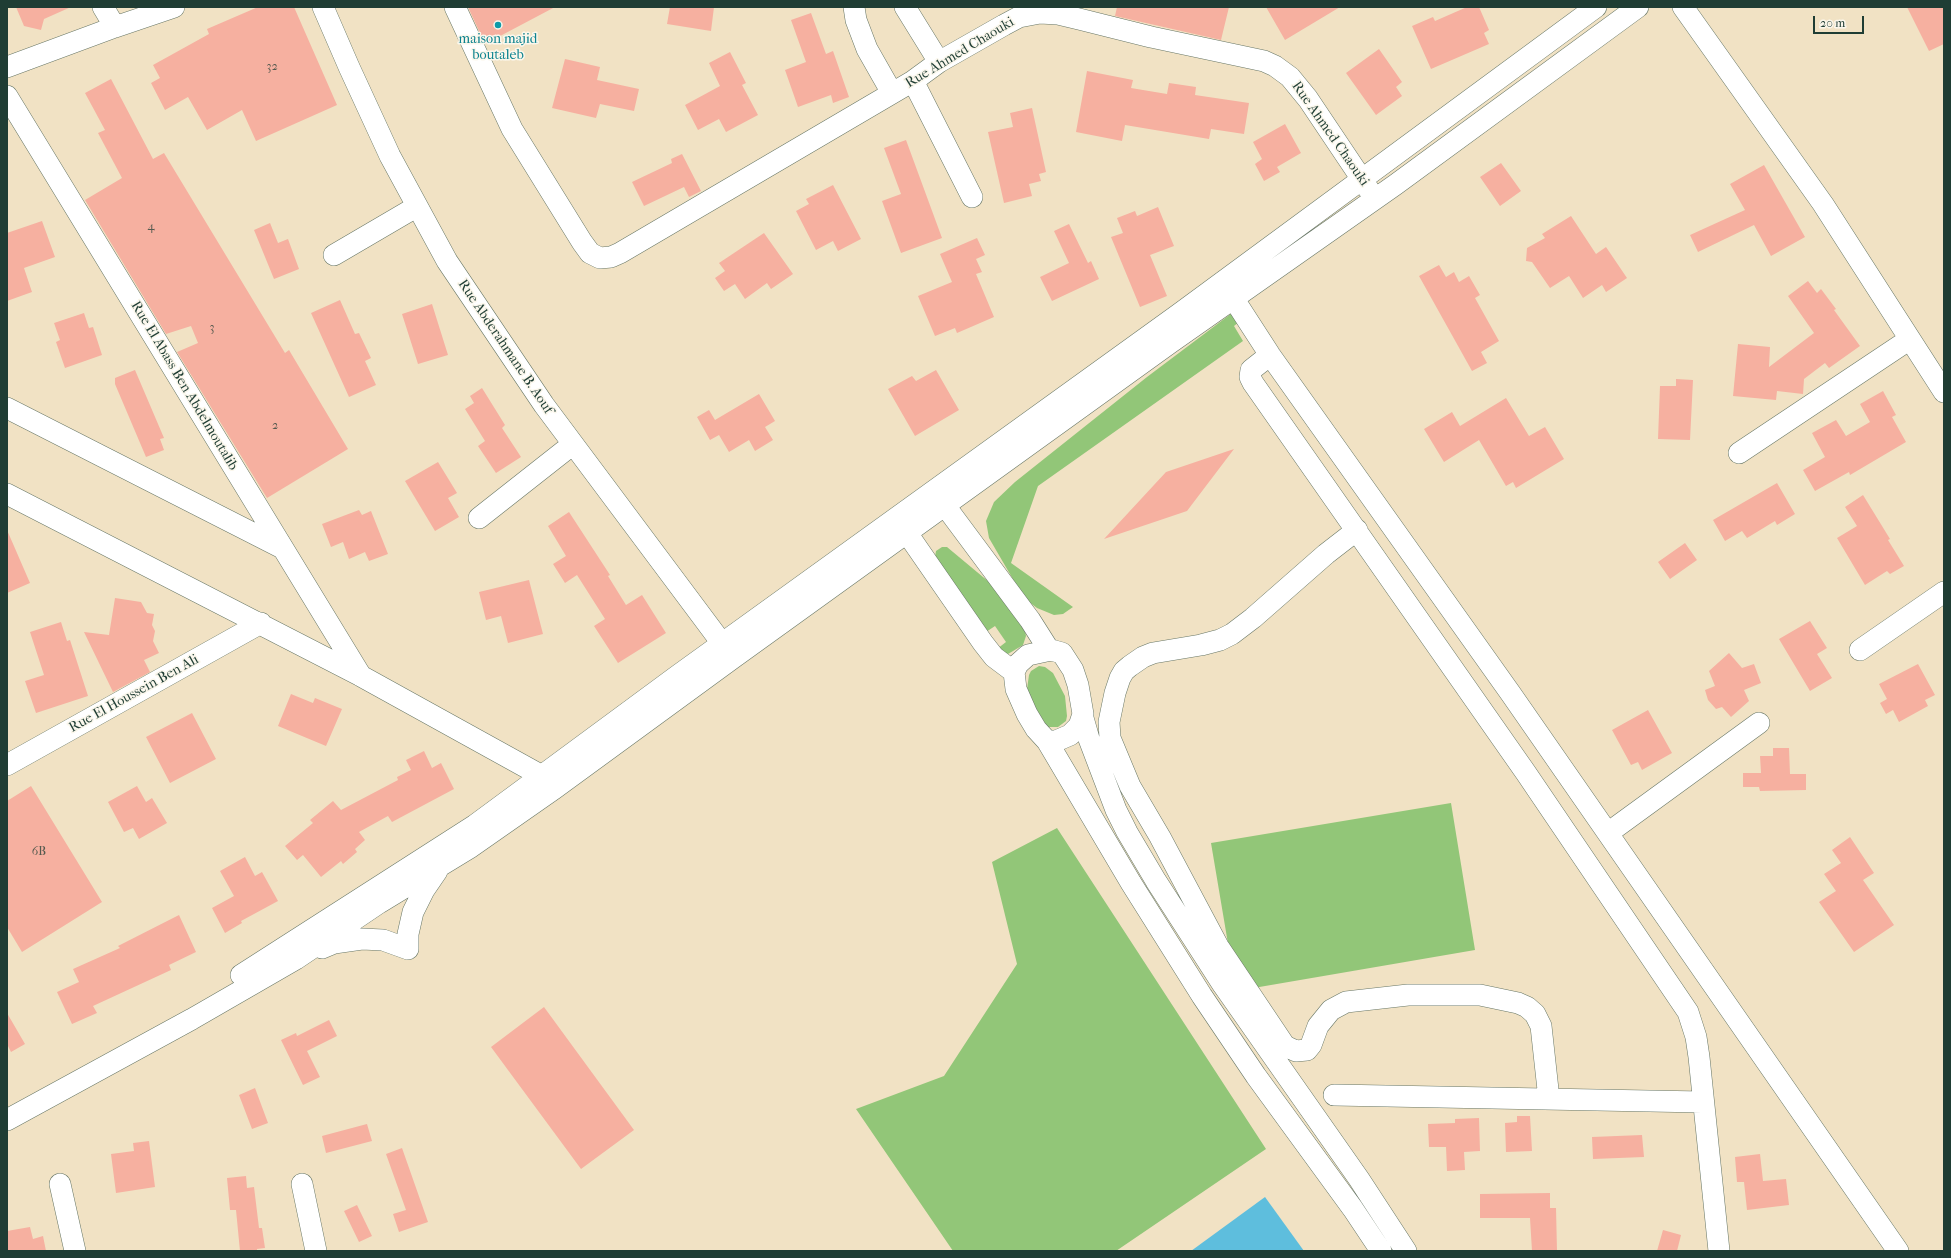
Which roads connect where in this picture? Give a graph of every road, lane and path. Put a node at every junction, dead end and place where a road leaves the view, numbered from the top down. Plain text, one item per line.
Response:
1 (103, 7) edge
2 (174, 7) edge
3 (323, 7) edge
4 (455, 7) edge
5 (854, 7) edge
6 (905, 7) edge
7 (1596, 7) edge
8 (1638, 7) edge
9 (1683, 7) edge
10 (116, 27) junction
11 (939, 62) junction
12 (7, 67) edge
13 (913, 81) junction
14 (892, 92) junction
15 (7, 96) edge
16 (1362, 179) junction
17 (972, 197) dead end
18 (1375, 199) junction
19 (416, 207) junction
20 (334, 255) dead end
21 (1222, 282) junction
22 (1234, 299) junction
23 (1910, 339) junction
24 (1270, 355) junction
25 (1944, 392) edge
26 (7, 408) edge
27 (573, 444) junction
28 (1738, 453) dead end
29 (7, 494) edge
30 (939, 498) junction
31 (479, 518) dead end
32 (902, 525) junction
33 (1357, 530) junction
34 (283, 548) junction
35 (1944, 592) edge
36 (261, 623) junction
37 (1049, 650) junction
38 (1860, 650) dead end
39 (727, 651) junction
40 (1014, 672) junction
41 (361, 676) junction
42 (1083, 718) junction
43 (1759, 723) dead end
44 (1047, 741) junction
45 (7, 765) edge
46 (548, 782) junction
47 (1608, 833) junction
48 (441, 866) junction
49 (375, 897) junction
50 (296, 959) junction
51 (1334, 1095) dead end
52 (1549, 1099) junction
53 (1702, 1102) junction
54 (14, 1108) edge
55 (60, 1184) dead end
56 (302, 1184) dead end
57 (76, 1251) edge
58 (316, 1251) edge
59 (1381, 1251) edge
60 (1406, 1251) edge
61 (1719, 1251) edge
62 (1898, 1251) edge

1 - 10 street
2 - 10 street
3 - 19 street, Rue Abderahmane B. Aouf
4 - 14 street, Rue Ahmed Chaouki
5 - 14 street
6 - 11 street
7 - 16 street
8 - 18 street
9 - 23 street
10 - 12 street
11 - 13 street, Rue Ahmed Chaouki
11 - 16 street, Rue Ahmed Chaouki
13 - 14 street, Rue Ahmed Chaouki
13 - 17 street
15 - 34 street, Rue El Abass Ben Abdelmoutalib
16 - 18 street, Rue Ahmed Chaouki
16 - 21 street
18 - 22 street
19 - 20 street
19 - 27 street, Rue Abderahmane B. Aouf
21 - 22 street
21 - 30 street
22 - 24 street
22 - 30 street
23 - 25 street
23 - 28 street
24 - 33 street
24 - 47 street
26 - 34 street
27 - 31 street
27 - 39 street, Rue Abderahmane B. Aouf
29 - 36 street
30 - 32 street
30 - 37 street
32 - 39 street
32 - 40 street
33 - 52 street
33 - 53 street
34 - 41 street, Rue El Abass Ben Abdelmoutalib
35 - 38 street
36 - 41 street
36 - 45 street, Rue El Houssein Ben Ali
37 - 40 street
37 - 42 street
39 - 46 street
40 - 44 street
41 - 46 street
42 - 44 street
42 - 60 street
43 - 47 street
44 - 59 street
46 - 48 street
46 - 49 street
47 - 62 street
48 - 49 street
48 - 50 street
49 - 50 street
49 - 54 street
50 - 54 street
51 - 52 street
52 - 53 street
53 - 61 street
55 - 57 street
56 - 58 street

